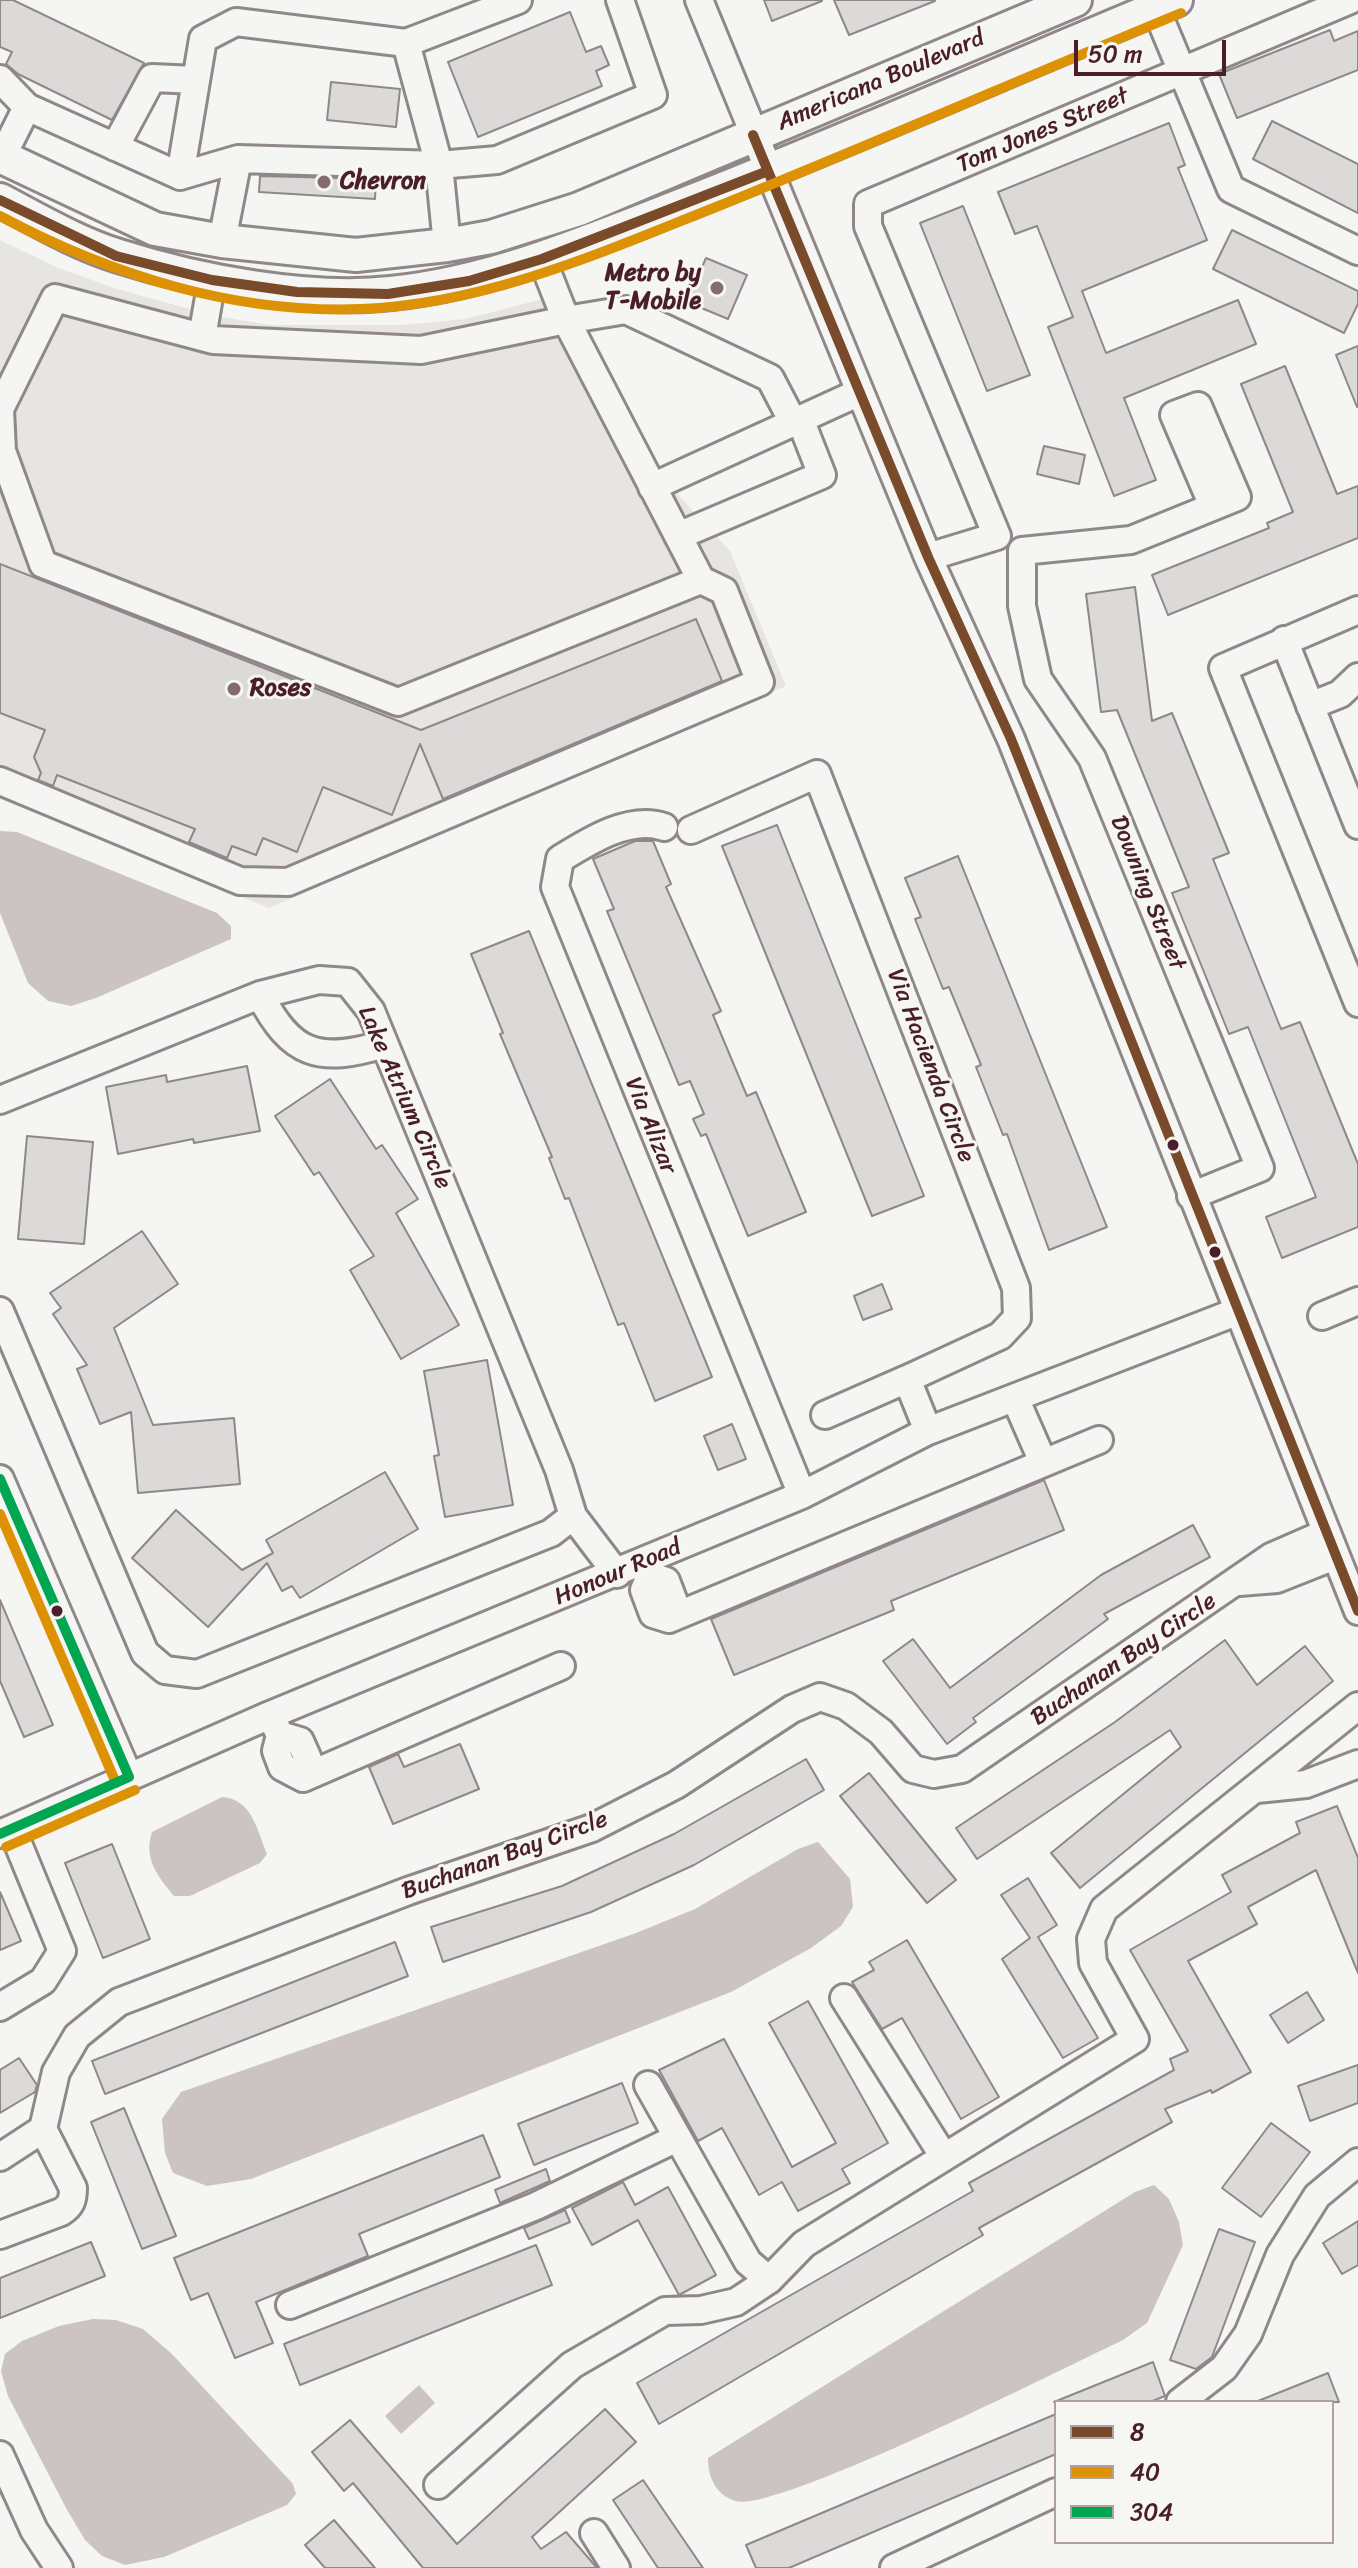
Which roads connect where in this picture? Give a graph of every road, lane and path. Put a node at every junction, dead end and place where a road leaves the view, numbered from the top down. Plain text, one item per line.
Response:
1 (518, 0) edge
2 (620, 0) edge
3 (699, 0) edge
4 (1075, 0) edge
5 (1350, 0) edge
6 (1166, 4) edge
7 (406, 43) junction
8 (1181, 72) junction
9 (0, 79) edge
10 (196, 80) junction
11 (151, 85) junction
12 (27, 107) junction
13 (753, 135) junction
14 (115, 147) junction
15 (1, 156) edge
16 (140, 158) junction
17 (238, 159) junction
18 (439, 165) junction
19 (768, 171) junction
20 (180, 176) junction
21 (0, 200) edge
22 (222, 241) junction
23 (447, 245) junction
24 (1358, 251) edge
25 (542, 259) junction
26 (212, 280) junction
27 (566, 320) junction
28 (202, 337) junction
29 (860, 392) junction
30 (0, 409) edge
31 (796, 421) junction
32 (652, 487) junction
33 (1213, 506) dead end
34 (678, 536) junction
35 (997, 536) junction
36 (1022, 551) junction
37 (928, 557) junction
38 (701, 580) junction
39 (1358, 610) edge
40 (1284, 640) junction
41 (1358, 677) edge
42 (1310, 706) junction
43 (0, 781) edge
44 (1358, 825) edge
45 (678, 829) joint
46 (260, 995) junction
47 (1358, 1003) edge
48 (384, 1044) junction
49 (0, 1100) edge
50 (1191, 1196) junction
51 (1358, 1301) edge
52 (1236, 1312) junction
53 (1322, 1316) dead end
54 (3, 1325) edge
55 (10, 1366) edge
56 (907, 1379) junction
57 (1015, 1398) junction
58 (825, 1415) dead end
59 (928, 1431) junction
60 (1099, 1440) dead end
61 (1043, 1462) junction
62 (0, 1479) edge
63 (802, 1495) junction
64 (573, 1516) junction
65 (1330, 1544) junction
66 (648, 1569) junction
67 (617, 1574) junction
68 (1358, 1611) edge
69 (561, 1666) dead end
70 (1358, 1706) edge
71 (275, 1725) junction
72 (1319, 1738) junction
73 (1352, 1766) edge
74 (129, 1777) junction
75 (1257, 1789) junction
76 (6, 1832) edge
77 (844, 1998) dead end
78 (0, 2007) edge
79 (648, 2085) dead end
80 (43, 2129) junction
81 (677, 2138) junction
82 (0, 2157) edge
83 (944, 2157) junction
84 (1358, 2162) edge
85 (0, 2235) edge
86 (769, 2280) junction
87 (290, 2305) dead end
88 (1183, 2400) edge
89 (0, 2455) edge
90 (438, 2485) dead end
91 (1054, 2493) edge
92 (594, 2533) dead end
93 (59, 2568) edge
94 (616, 2568) edge
95 (894, 2568) edge

1 - 7 street
2 - 18 street
3 - 13 street
4 - 13 main road, Americana Boulevard
5 - 8 street, Tom Jones Street
6 - 8 street
6 - 19 main road, Americana Boulevard
7 - 10 street
7 - 18 street
8 - 24 street
8 - 35 street, Tom Jones Street
9 - 12 street
10 - 11 street
10 - 20 street
11 - 14 street
11 - 16 street
12 - 14 street
12 - 15 street
13 - 19 street
13 - 23 main road, Americana Boulevard
14 - 16 street
15 - 22 main road, Americana Boulevard
16 - 20 street
17 - 18 street
17 - 20 street
17 - 22 street
18 - 23 street
19 - 25 main road, Americana Boulevard
19 - 29 street
21 - 26 main road, Americana Boulevard
22 - 23 main road, Americana Boulevard
22 - 26 main road
25 - 26 main road, Americana Boulevard
25 - 27 street
26 - 28 street
27 - 28 street
27 - 31 street
27 - 32 street
28 - 30 street
29 - 31 street
29 - 37 street
30 - 38 street
31 - 32 street
31 - 34 street
32 - 34 street
33 - 36 street
34 - 38 street
35 - 36 street
35 - 37 street
36 - 50 street, Downing Street
37 - 50 street
38 - 43 street
39 - 40 street
40 - 42 street
40 - 47 street
41 - 42 street
42 - 44 street
45 - 56 street, Via Hacienda Circle
45 - 63 street, Via Alizar
46 - 48 street
46 - 48 street, Lake Atrium Circle
46 - 49 street, Lake Atrium Circle
48 - 64 street, Lake Atrium Circle
50 - 52 street
51 - 53 street
52 - 57 street, Honour Road
52 - 65 street
54 - 55 street
55 - 64 street
56 - 58 street
56 - 59 street
57 - 59 street, Honour Road
57 - 61 street
59 - 63 street, Honour Road
60 - 61 street
61 - 66 street
62 - 74 street
63 - 66 street, Honour Road
64 - 67 street, Lake Atrium Circle
65 - 68 street
65 - 80 street, Buchanan Bay Circle
66 - 67 street, Honour Road
67 - 71 street, Honour Road
69 - 71 street
70 - 72 street
71 - 74 street, Honour Road
72 - 73 street
72 - 75 street
73 - 75 street
74 - 76 street, Honour Road
75 - 83 street
76 - 78 street
77 - 83 street
79 - 81 street
80 - 82 street
80 - 85 street
81 - 86 street
81 - 87 street
83 - 86 street
84 - 88 street
86 - 90 street
89 - 93 street
91 - 95 street
92 - 94 street

